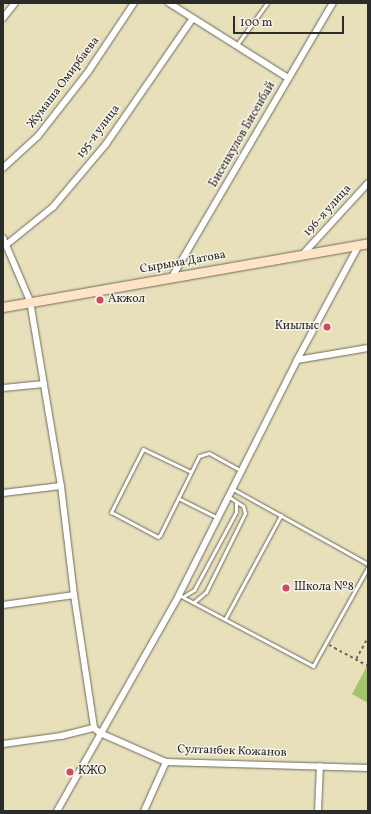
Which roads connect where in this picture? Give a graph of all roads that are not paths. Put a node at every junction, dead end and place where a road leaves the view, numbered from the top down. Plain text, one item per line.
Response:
1 (15, 3) edge
2 (134, 3) edge
3 (169, 3) edge
4 (267, 3) edge
5 (333, 3) edge
6 (3, 18) edge
7 (193, 18) junction
8 (235, 47) junction
9 (288, 78) junction
10 (3, 168) edge
11 (368, 183) edge
12 (3, 238) edge
13 (364, 244) edge
14 (6, 245) junction
15 (303, 254) junction
16 (172, 278) junction
17 (30, 302) junction
18 (3, 307) edge
19 (368, 348) edge
20 (297, 360) junction
21 (44, 384) junction
22 (3, 388) edge
23 (242, 471) junction
24 (191, 472) junction
25 (61, 486) junction
26 (233, 488) junction
27 (3, 493) edge
28 (229, 497) junction
29 (178, 498) junction
30 (236, 502) junction
31 (281, 515) junction
32 (218, 518) junction
33 (368, 564) edge
34 (368, 567) edge
35 (74, 595) junction
36 (181, 596) junction
37 (194, 602) junction
38 (3, 605) edge
39 (225, 619) junction
40 (94, 728) junction
41 (100, 733) junction
42 (3, 744) edge
43 (166, 762) junction
44 (320, 766) junction
45 (368, 768) edge
46 (57, 811) edge
47 (144, 811) edge
48 (318, 811) edge

1 - 6 street
2 - 10 street, Жумаша Омирбаева
3 - 7 street
4 - 8 lane
5 - 9 street, Бисенкулов Бисенбай
7 - 8 street
7 - 14 street, 195-я улица
8 - 9 street
9 - 16 street, Бисенкулов Бисенбай
11 - 15 street, 196-я улица
12 - 14 street
13 - 15 street, Сырыма Датова
13 - 20 street
14 - 17 street
15 - 16 street, Сырыма Датова
16 - 17 street, Сырыма Датова
17 - 18 street, Сырыма Датова
17 - 21 street
19 - 20 street
20 - 23 street
21 - 22 street
21 - 25 street
23 - 24 lane
23 - 26 street
24 - 29 lane
24 - 29 lane
25 - 27 street
25 - 35 street
26 - 28 street
26 - 31 lane
28 - 30 lane
28 - 32 street
29 - 32 lane
30 - 36 lane
30 - 37 lane
31 - 33 lane
31 - 39 lane
32 - 36 street
34 - 39 lane
35 - 38 street
35 - 40 street
36 - 37 lane
36 - 41 street
37 - 39 lane
40 - 41 street, Султанбек Кожанов
40 - 42 street
41 - 43 street, Султанбек Кожанов
41 - 46 street
43 - 44 street, Султанбек Кожанов
43 - 47 street
44 - 45 street, Султанбек Кожанов
44 - 48 street

